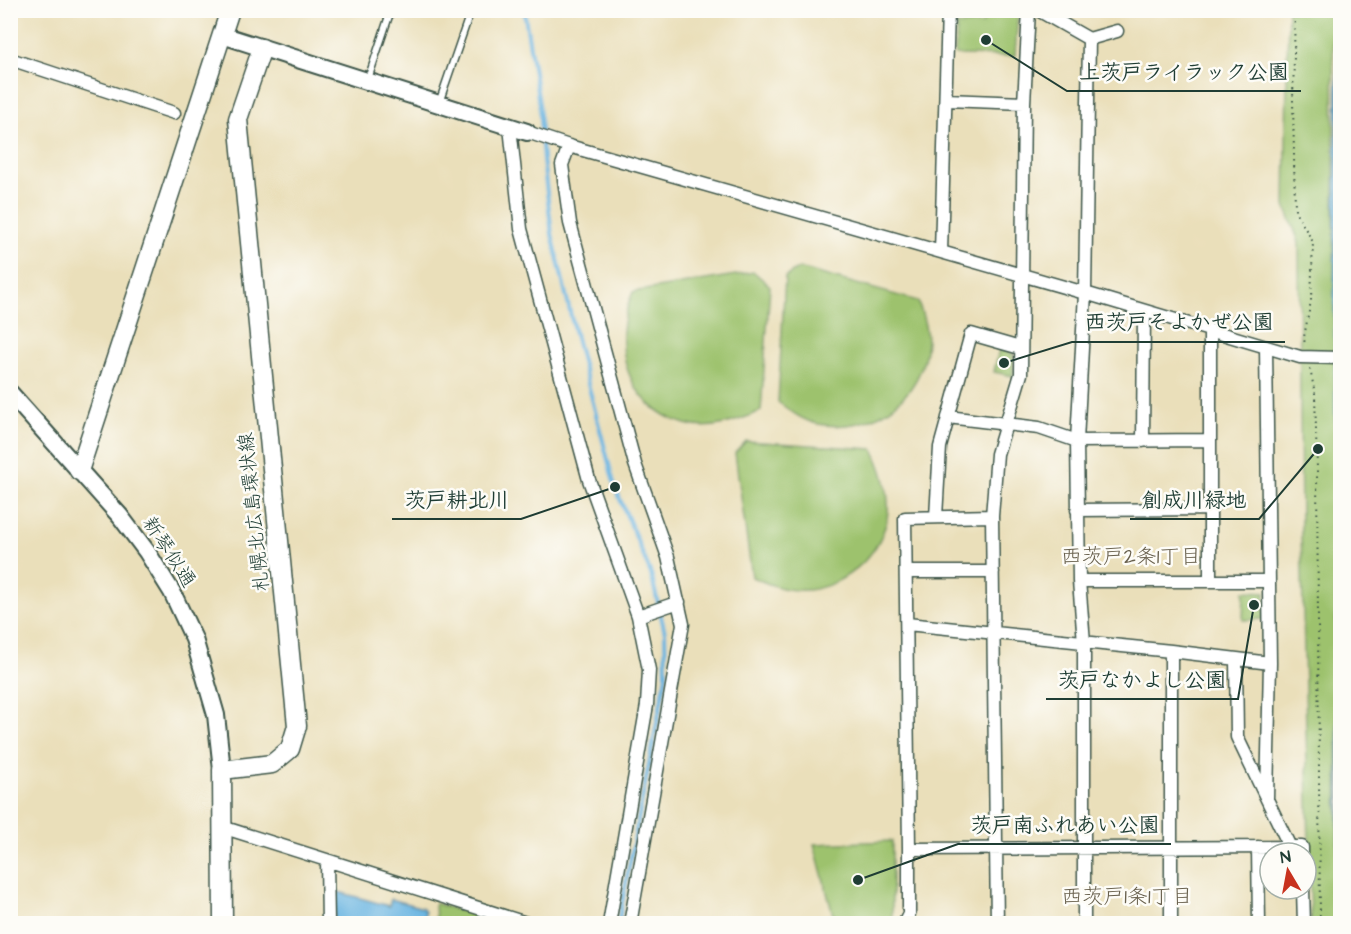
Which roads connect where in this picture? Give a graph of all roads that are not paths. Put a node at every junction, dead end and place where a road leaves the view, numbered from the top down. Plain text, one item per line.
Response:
1 (230, 10) edge
2 (391, 10) edge
3 (471, 10) edge
4 (948, 10) edge
5 (1029, 10) edge
6 (1038, 10) edge
7 (1117, 31) dead end
8 (222, 35) junction
9 (1089, 39) junction
10 (262, 48) junction
11 (10, 59) edge
12 (368, 80) junction
13 (946, 100) junction
14 (439, 103) junction
15 (1024, 103) junction
16 (174, 112) dead end
17 (510, 127) junction
18 (527, 132) joint
19 (569, 147) junction
20 (940, 252) junction
21 (1022, 276) junction
22 (1085, 293) junction
23 (1144, 312) junction
24 (1210, 331) junction
25 (1266, 347) junction
26 (1020, 348) junction
27 (1341, 358) edge
28 (10, 393) edge
29 (948, 417) junction
30 (1006, 424) junction
31 (1210, 440) junction
32 (1077, 441) junction
33 (1143, 441) junction
34 (79, 471) junction
35 (1210, 509) junction
36 (1077, 510) junction
37 (992, 516) junction
38 (936, 518) junction
39 (906, 572) junction
40 (993, 572) junction
41 (1210, 580) junction
42 (1079, 581) junction
43 (1269, 581) junction
44 (679, 602) junction
45 (638, 616) junction
46 (907, 624) junction
47 (994, 632) junction
48 (1084, 642) junction
49 (1171, 651) junction
50 (1236, 659) junction
51 (1270, 663) junction
52 (222, 771) junction
53 (643, 792) junction
54 (1267, 799) junction
55 (222, 827) junction
56 (1287, 841) edge
57 (1258, 847) edge
58 (997, 848) junction
59 (1170, 848) junction
60 (909, 849) junction
61 (1083, 849) junction
62 (327, 860) junction
63 (1259, 901) edge
64 (1303, 901) edge
65 (223, 924) edge
66 (328, 924) edge
67 (529, 924) edge
68 (609, 924) edge
69 (630, 924) edge
70 (904, 924) edge
71 (998, 924) edge
72 (1084, 924) edge
73 (1172, 924) edge
74 (1259, 924) edge
75 (1304, 924) edge

1 - 8 main road
2 - 12 lane
3 - 14 lane
4 - 13 street
5 - 15 street
6 - 9 street
7 - 9 street
8 - 10 street
8 - 34 main road
9 - 22 street
10 - 12 street
10 - 52 main road, 札幌北広島環状線
11 - 16 street
12 - 14 street
13 - 15 street
13 - 20 street
14 - 17 street
15 - 21 street
17 - 18 street
17 - 45 street
18 - 19 street
19 - 20 street
19 - 44 street
20 - 21 street
21 - 22 street
21 - 26 street
22 - 23 street
22 - 32 street
23 - 24 street
23 - 33 street
24 - 25 street
24 - 31 street
25 - 27 street
25 - 43 street
26 - 29 street
26 - 30 street
28 - 34 street, 新琴似通
29 - 30 street
29 - 38 street
30 - 32 street
30 - 37 street
31 - 33 street
31 - 35 street
32 - 33 street
32 - 36 street
34 - 52 street, 新琴似通
35 - 36 street
35 - 41 street
36 - 42 street
37 - 38 street
37 - 40 street
38 - 39 street
39 - 40 street
39 - 46 street
40 - 47 street
41 - 42 street
41 - 43 street
42 - 48 street
43 - 51 street
44 - 45 street
44 - 53 street
45 - 53 street
46 - 47 street
46 - 60 street
47 - 48 street
47 - 58 street
48 - 49 street
48 - 61 street
49 - 50 street
49 - 59 street
50 - 51 street
50 - 54 street
51 - 54 street
52 - 55 main road
53 - 68 street
53 - 69 street
54 - 56 street
55 - 62 street
55 - 65 main road
57 - 59 street
58 - 60 street
58 - 61 street
58 - 71 street
59 - 61 street
59 - 73 street
60 - 70 street
61 - 72 street
62 - 66 street
62 - 67 street
63 - 74 street
64 - 75 street

